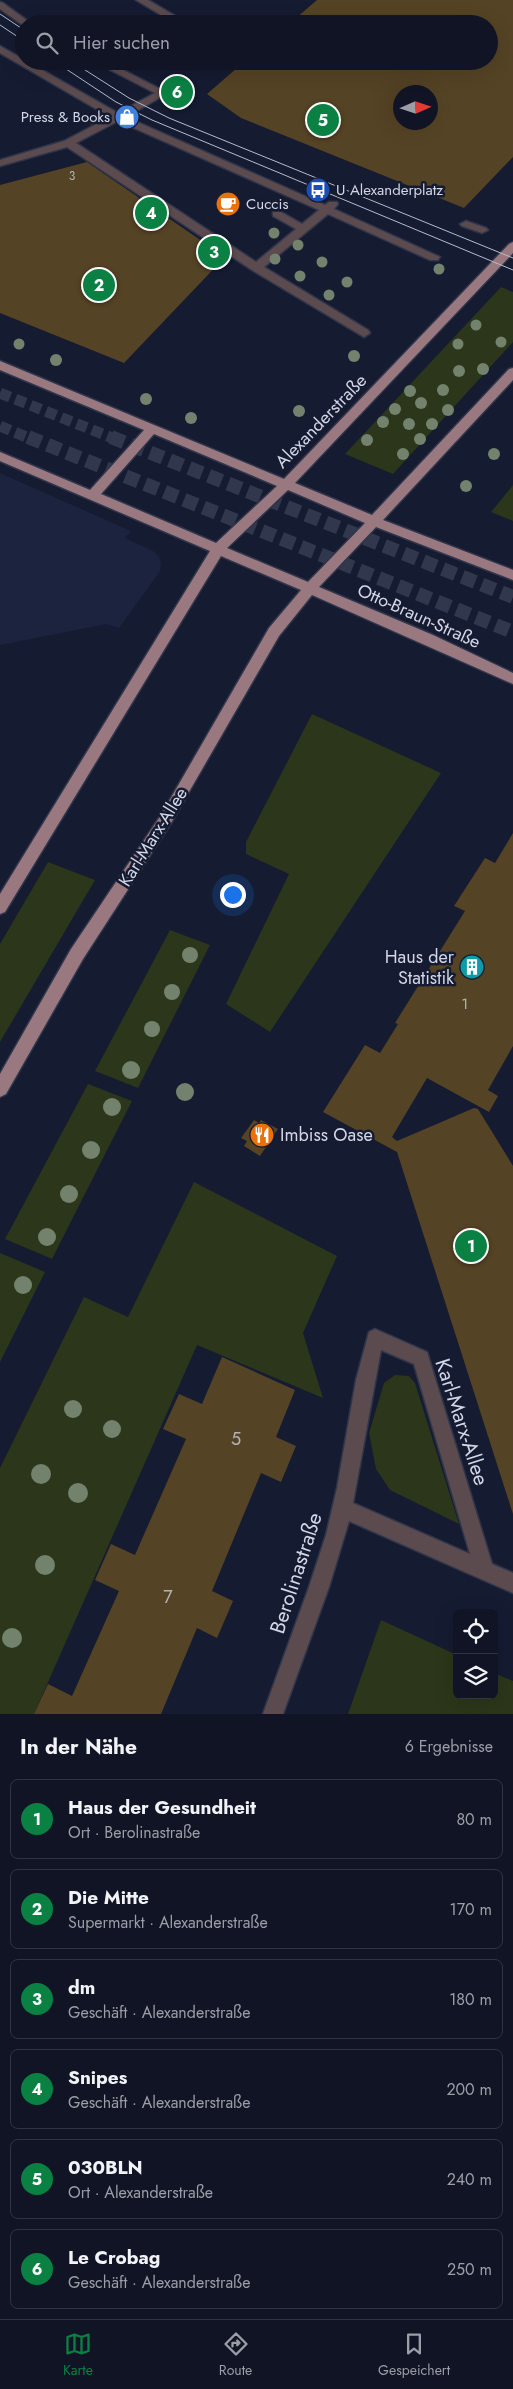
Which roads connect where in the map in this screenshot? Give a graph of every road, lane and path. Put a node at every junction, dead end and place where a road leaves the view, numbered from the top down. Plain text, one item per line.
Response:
1 (141, 0) edge
2 (0, 5) edge
3 (168, 15) edge
4 (15, 16) edge
5 (0, 49) edge
6 (15, 58) edge
7 (36, 70) edge
8 (116, 70) edge
9 (118, 117) junction
10 (68, 143) junction
11 (0, 163) edge
12 (330, 207) junction
13 (278, 214) dead end
14 (466, 224) dead end
15 (304, 229) junction
16 (482, 230) dead end
17 (513, 246) edge
18 (434, 257) dead end
19 (256, 267) junction
20 (364, 333) dead end
21 (0, 365) edge
22 (513, 372) edge
23 (152, 430) junction
24 (0, 456) edge
25 (287, 484) junction
26 (92, 496) junction
27 (373, 521) junction
28 (218, 549) junction
29 (513, 575) edge
30 (310, 589) junction
31 (513, 679) edge
32 (0, 907) edge
33 (0, 1089) edge
34 (342, 1508) junction
35 (484, 1569) junction
36 (513, 1583) edge
37 (273, 1714) edge

1 - 3 street
2 - 4 street
5 - 6 street
7 - 9 street
8 - 9 street
9 - 10 street
9 - 12 street
10 - 11 street
10 - 19 street
12 - 15 street
12 - 18 street
13 - 15 street
14 - 16 street
15 - 19 street
17 - 25 main road, Alexanderstraße
19 - 20 street
21 - 23 main road, Alexanderstraße
22 - 27 main road
23 - 25 main road, Alexanderstraße
23 - 26 main road
24 - 26 main road
25 - 27 main road
25 - 28 main road
26 - 28 main road
27 - 29 main road
27 - 30 main road
28 - 30 main road
28 - 32 main road
30 - 31 main road, Otto-Braun-Straße
30 - 33 main road, Karl-Marx-Allee
34 - 35 street, Berolinastraße
34 - 35 street, Karl-Marx-Allee
34 - 37 street, Berolinastraße
35 - 36 street, Berolinastraße

